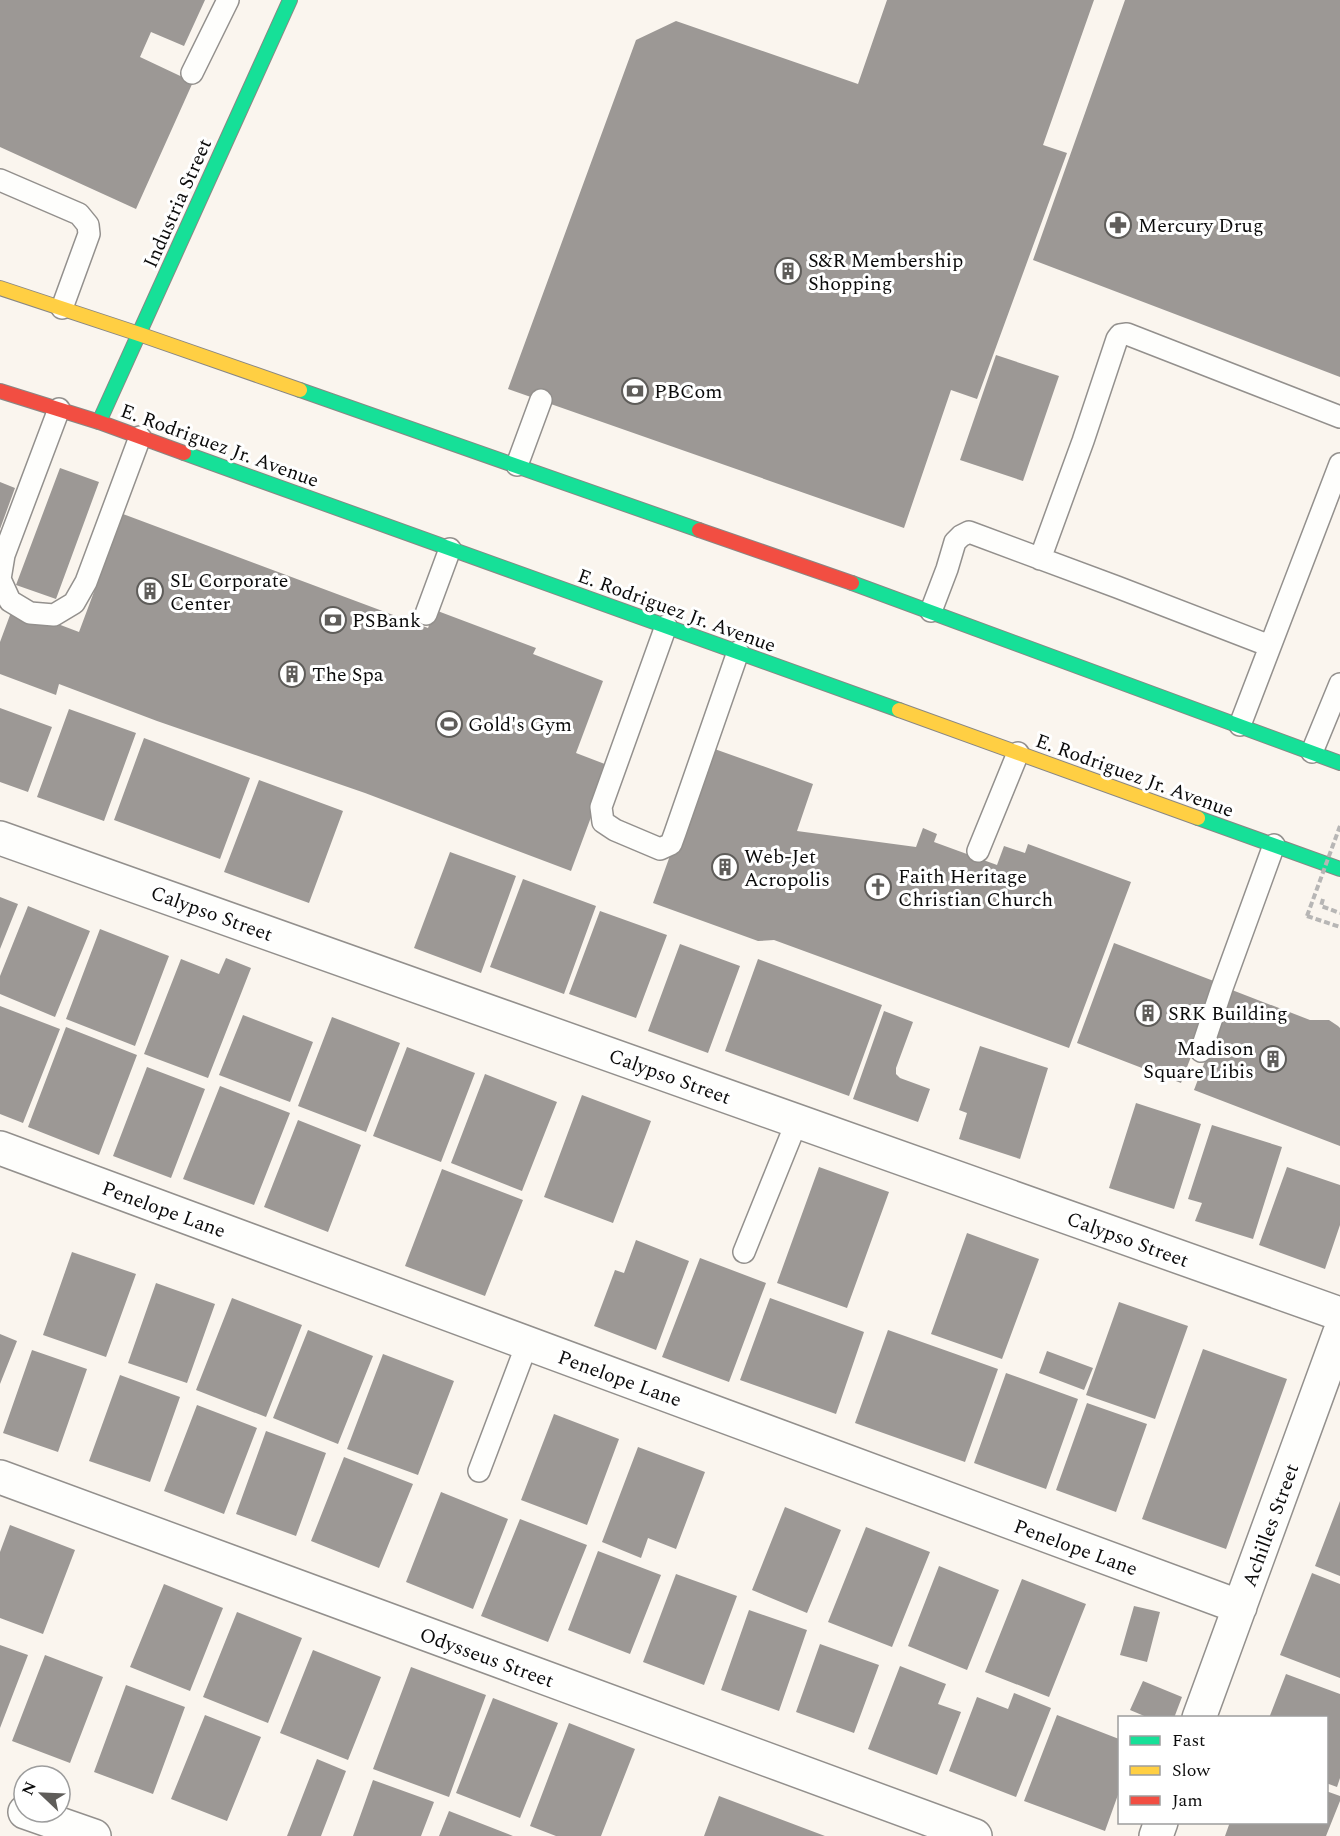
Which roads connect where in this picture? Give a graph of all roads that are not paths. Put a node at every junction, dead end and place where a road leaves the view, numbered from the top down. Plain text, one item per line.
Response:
1 (228, 0) edge
2 (290, 0) edge
3 (192, 73) dead end
4 (0, 180) edge
5 (0, 288) edge
6 (62, 308) junction
7 (140, 334) junction
8 (0, 391) edge
9 (541, 400) dead end
10 (59, 409) junction
11 (1340, 417) edge
12 (99, 422) junction
13 (140, 437) junction
14 (1340, 464) edge
15 (517, 465) junction
16 (450, 549) junction
17 (1040, 559) junction
18 (931, 611) junction
19 (426, 614) dead end
20 (666, 626) junction
21 (1269, 646) junction
22 (738, 652) junction
23 (1340, 684) edge
24 (1240, 725) junction
25 (1312, 752) junction
26 (1018, 753) junction
27 (1340, 763) edge
28 (0, 838) edge
29 (1274, 845) junction
30 (978, 851) dead end
31 (1340, 869) edge
32 (1201, 1051) dead end
33 (797, 1121) junction
34 (0, 1148) edge
35 (744, 1252) dead end
36 (1340, 1314) edge
37 (1340, 1332) edge
38 (527, 1344) junction
39 (479, 1471) dead end
40 (0, 1477) edge
41 (1240, 1607) junction
42 (1200, 1716) edge
43 (59, 1824) edge
44 (94, 1836) edge
45 (975, 1836) edge

1 - 3 lane
2 - 7 main road, Industria Street
4 - 6 lane
5 - 6 main road
6 - 7 main road
7 - 12 main road, Industria Street
7 - 15 main road
8 - 10 main road, E. Rodriguez Jr. Avenue
9 - 15 lane
10 - 12 main road, E. Rodriguez Jr. Avenue
10 - 13 lane
11 - 17 lane
12 - 13 main road, E. Rodriguez Jr. Avenue
13 - 16 main road, E. Rodriguez Jr. Avenue
14 - 21 lane
15 - 18 main road
16 - 19 lane
16 - 20 main road, E. Rodriguez Jr. Avenue
17 - 18 lane
17 - 21 lane
18 - 24 main road
20 - 22 main road, E. Rodriguez Jr. Avenue
20 - 22 lane
21 - 24 lane
22 - 26 main road, E. Rodriguez Jr. Avenue
23 - 25 lane
24 - 25 main road
25 - 27 main road
26 - 29 main road, E. Rodriguez Jr. Avenue
26 - 30 lane
28 - 33 street, Calypso Street
29 - 31 main road, E. Rodriguez Jr. Avenue
29 - 32 lane
33 - 35 lane
33 - 36 street, Calypso Street
34 - 38 street, Penelope Lane
37 - 41 street, Achilles Street
38 - 39 lane
38 - 41 street, Penelope Lane
40 - 45 street, Odysseus Street
41 - 42 street, Achilles Street
43 - 44 street

